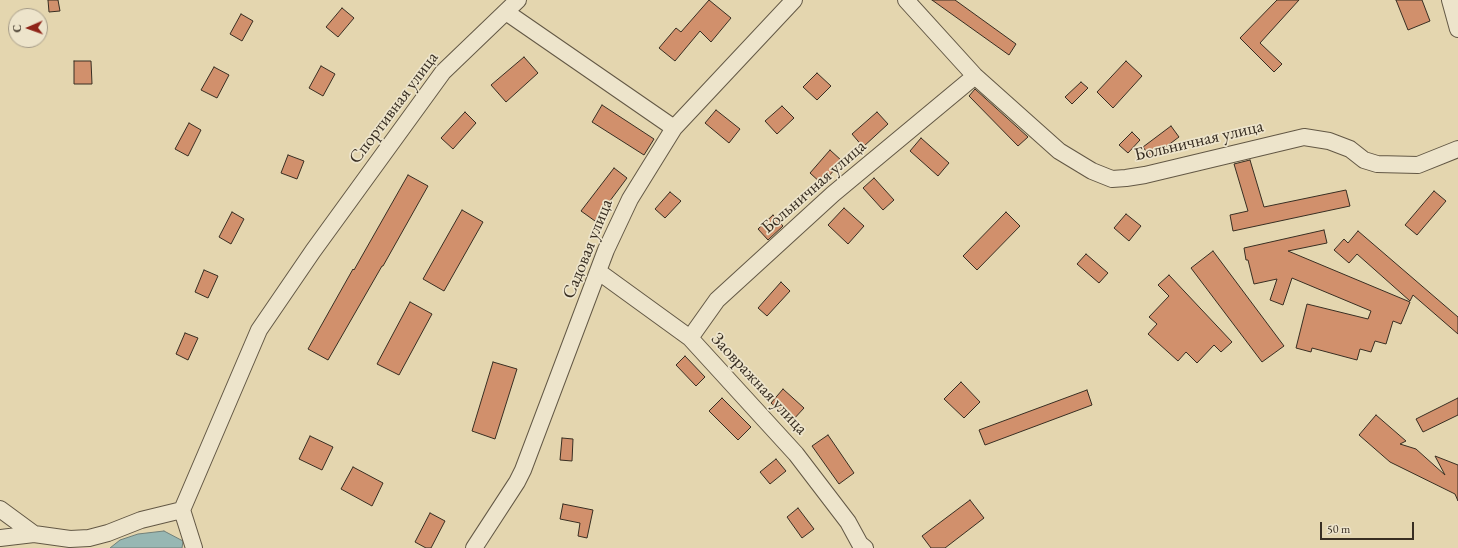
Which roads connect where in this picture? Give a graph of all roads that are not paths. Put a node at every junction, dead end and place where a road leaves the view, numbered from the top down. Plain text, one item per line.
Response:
1 (518, 0) edge
2 (794, 0) edge
3 (906, 0) edge
4 (1450, 0) edge
5 (506, 12) junction
6 (1458, 29) edge
7 (975, 76) junction
8 (674, 128) junction
9 (1458, 148) edge
10 (598, 272) junction
11 (690, 338) junction
12 (0, 509) edge
13 (182, 510) junction
14 (34, 534) junction
15 (0, 538) edge
16 (194, 548) edge
17 (474, 548) edge
18 (865, 548) edge

1 - 5 street, Спортивная улица
2 - 8 street, Садовая улица
3 - 7 street, Больничная улица
4 - 6 street
5 - 8 street
5 - 13 street, Спортивная улица
7 - 9 street, Больничная улица
7 - 11 street, Больничная улица
8 - 10 street, Садовая улица
10 - 11 street, Заовражная улица
10 - 17 street, Садовая улица
11 - 18 street, Заовражная улица
12 - 14 street
13 - 14 street
13 - 16 street
14 - 15 street

